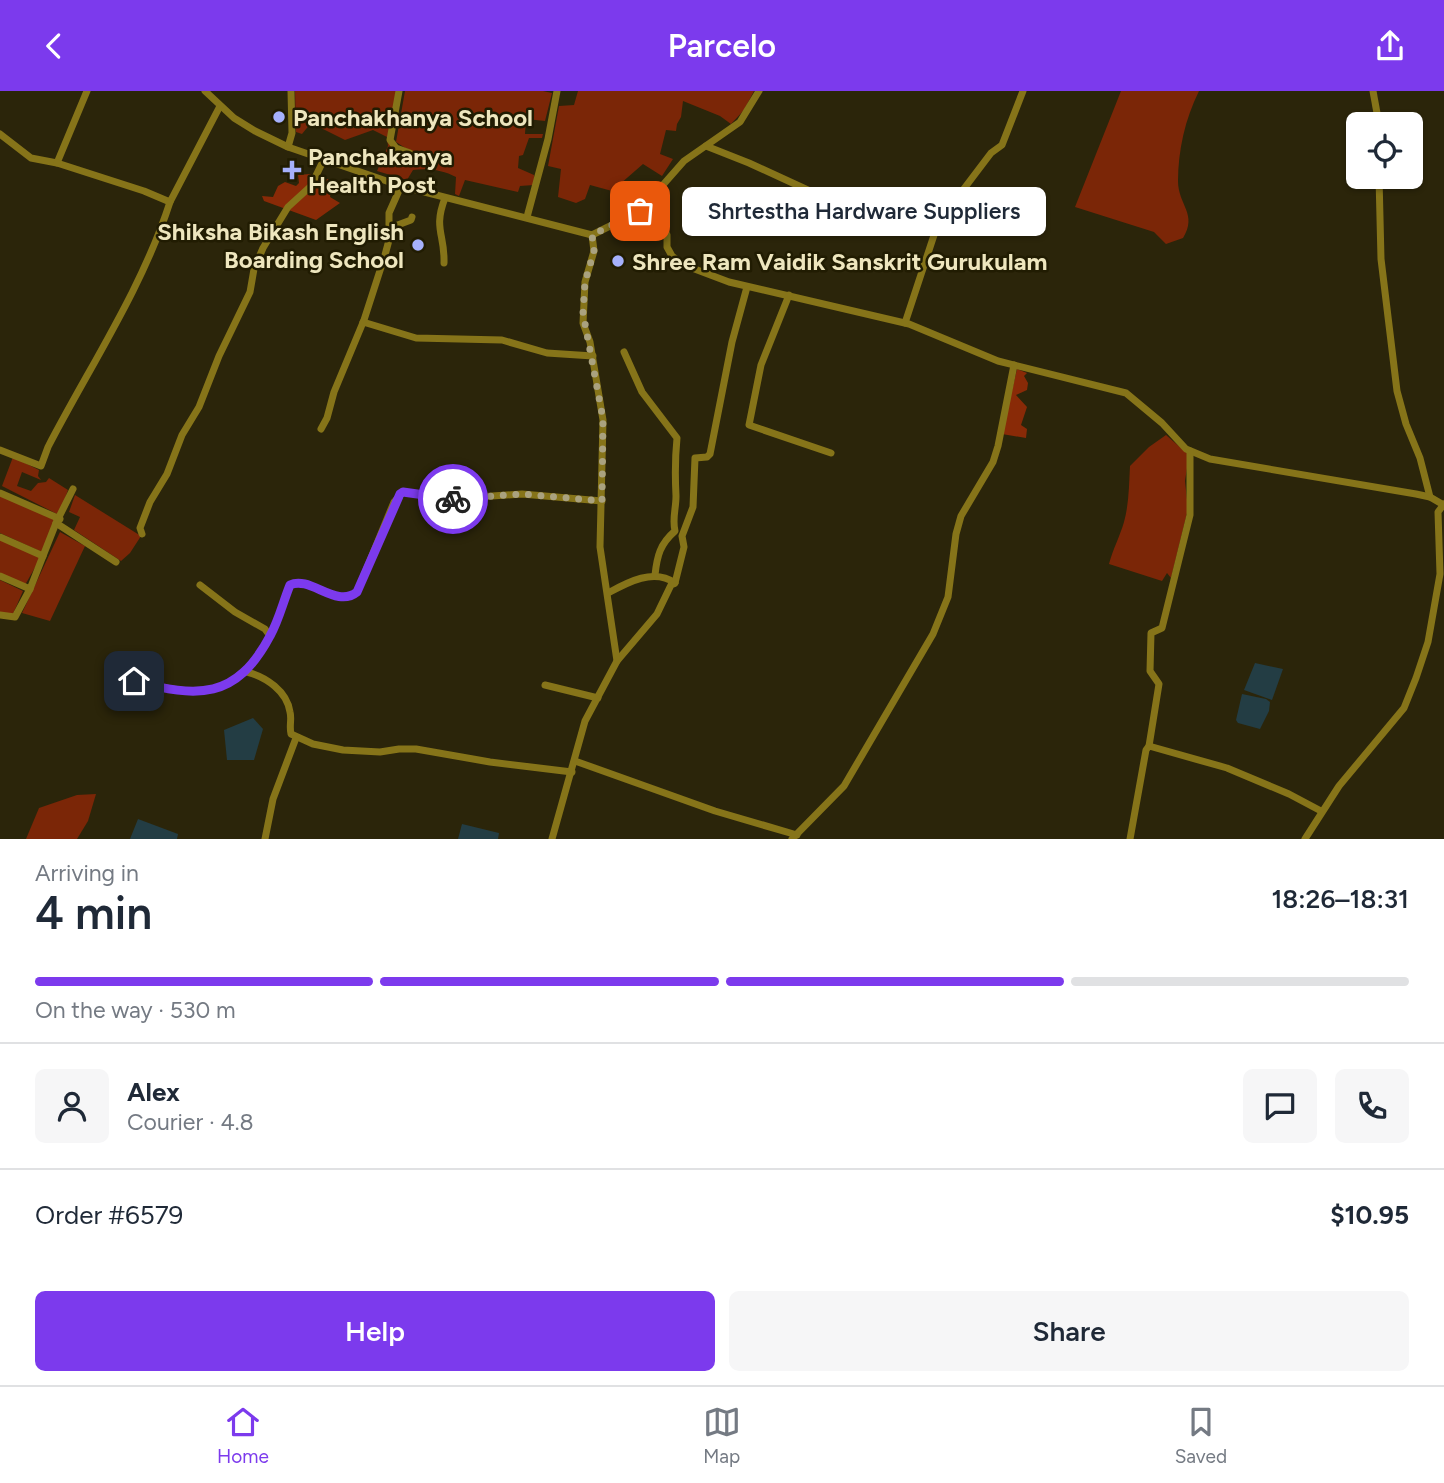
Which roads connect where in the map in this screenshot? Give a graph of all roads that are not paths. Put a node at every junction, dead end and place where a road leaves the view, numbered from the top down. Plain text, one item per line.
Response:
1 (87, 91) edge
2 (205, 91) edge
3 (291, 91) edge
4 (399, 91) edge
5 (557, 91) edge
6 (759, 91) edge
7 (1023, 91) edge
8 (1373, 91) edge
9 (220, 106) junction
10 (1377, 112) edge
11 (0, 134) edge
12 (706, 146) junction
13 (288, 147) junction
14 (410, 153) dead end
15 (324, 159) junction
16 (57, 163) junction
17 (401, 186) junction
18 (1379, 189) edge
19 (810, 191) dead end
20 (445, 198) junction
21 (170, 202) junction
22 (643, 208) junction
23 (412, 217) dead end
24 (527, 217) junction
25 (592, 235) junction
26 (388, 237) junction
27 (444, 263) dead end
28 (747, 287) junction
29 (789, 295) junction
30 (363, 323) junction
31 (905, 323) junction
32 (624, 352) dead end
33 (593, 356) junction
34 (1014, 365) junction
35 (321, 429) dead end
36 (0, 450) edge
37 (1190, 451) junction
38 (831, 453) dead end
39 (73, 489) dead end
40 (0, 493) edge
41 (1430, 497) junction
42 (602, 501) junction
43 (1443, 504) edge
44 (58, 521) junction
45 (142, 534) dead end
46 (0, 537) edge
47 (43, 556) junction
48 (117, 562) dead end
49 (0, 576) edge
50 (655, 576) junction
51 (675, 583) junction
52 (200, 585) dead end
53 (30, 589) junction
54 (607, 593) junction
55 (0, 615) edge
56 (270, 636) junction
57 (617, 661) junction
58 (247, 672) junction
59 (134, 681) dead end
60 (545, 685) dead end
61 (598, 698) junction
62 (296, 738) junction
63 (1149, 746) junction
64 (575, 761) junction
65 (572, 772) junction
66 (1321, 811) junction
67 (794, 837) edge
68 (265, 839) edge
69 (552, 839) edge
70 (1130, 839) edge
71 (1305, 839) edge

1 - 16 street
2 - 9 street
3 - 13 street
4 - 14 street
5 - 24 street
6 - 12 street
7 - 31 street
8 - 10 street
9 - 13 street
9 - 21 street
11 - 16 street
12 - 19 street
12 - 22 street
13 - 15 street
15 - 17 street
15 - 45 street
16 - 21 street
17 - 20 street
17 - 26 street
18 - 41 street
20 - 24 street
20 - 27 street
21 - 36 street
22 - 25 street
22 - 28 street
23 - 26 street
24 - 25 street
25 - 33 street
26 - 30 street
28 - 29 street
28 - 51 street
29 - 31 street
29 - 38 street
30 - 33 street
30 - 35 street
31 - 34 street
32 - 50 street
33 - 42 street
34 - 37 street
34 - 67 street
37 - 41 street
37 - 63 street
39 - 44 street
40 - 44 street
41 - 43 street
42 - 54 street
42 - 56 street
43 - 66 street
44 - 47 street
44 - 48 street
46 - 47 street
47 - 53 street
49 - 53 street
50 - 51 street
50 - 54 street
51 - 57 street
52 - 56 street
53 - 55 street
54 - 57 street
56 - 58 street
57 - 61 street
58 - 59 street
58 - 62 street
60 - 61 street
61 - 64 street
62 - 65 street
62 - 68 street
63 - 66 street
63 - 70 street
64 - 65 street
64 - 67 street
65 - 69 street
66 - 71 street

